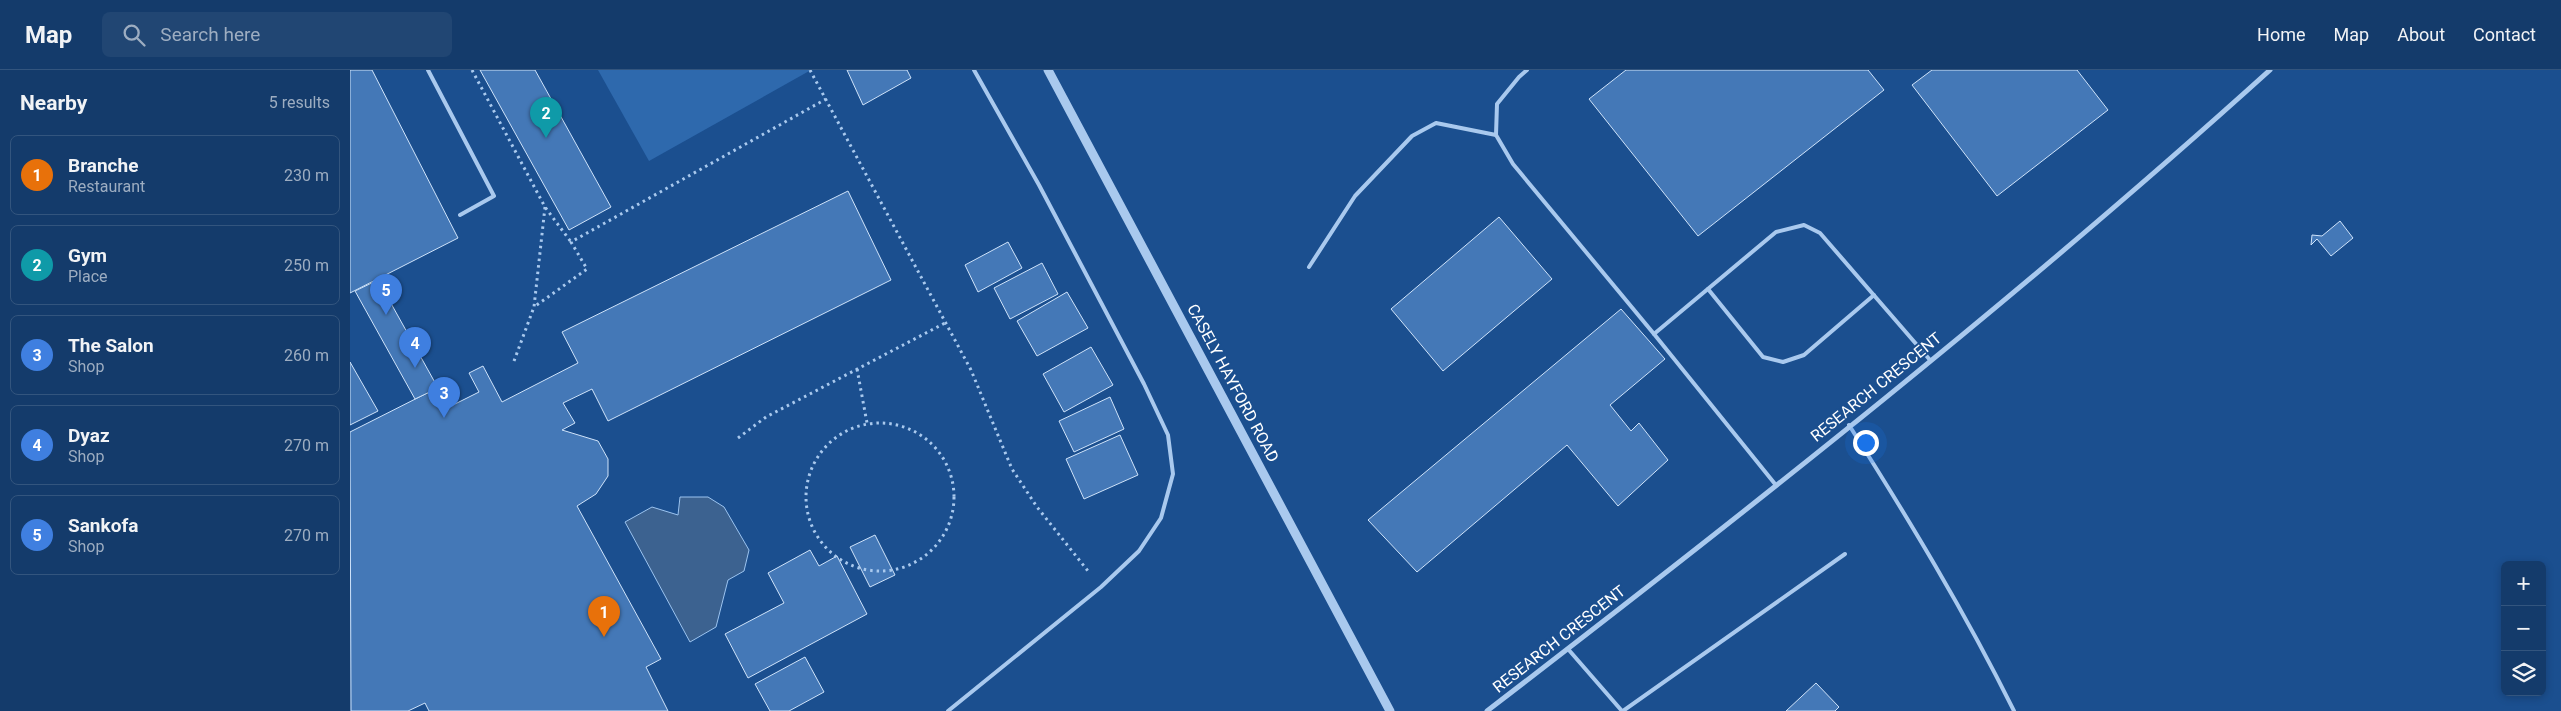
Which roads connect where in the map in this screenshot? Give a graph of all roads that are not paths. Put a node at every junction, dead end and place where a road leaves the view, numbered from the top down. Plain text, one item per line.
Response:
1 (428, 70) edge
2 (974, 70) edge
3 (1048, 70) edge
4 (1527, 70) edge
5 (2270, 70) edge
6 (1496, 135) junction
7 (460, 215) dead end
8 (1309, 267) dead end
9 (1708, 289) junction
10 (1874, 295) junction
11 (1654, 334) junction
12 (1930, 360) junction
13 (1849, 425) junction
14 (1775, 484) junction
15 (1845, 554) dead end
16 (1568, 648) junction
17 (948, 711) edge
18 (1390, 711) edge
19 (1487, 711) edge
20 (1622, 711) edge
21 (2014, 711) edge

1 - 7 lane
2 - 17 lane
3 - 18 street, CASELY HAYFORD ROAD
4 - 6 lane
5 - 12 street, RESEARCH CRESCENT
6 - 8 lane
6 - 11 lane
9 - 10 lane
9 - 10 lane
9 - 11 lane
10 - 12 lane
11 - 14 lane
12 - 13 street, RESEARCH CRESCENT
13 - 14 street, RESEARCH CRESCENT
13 - 21 lane
14 - 16 street, RESEARCH CRESCENT
15 - 20 lane
16 - 19 street, RESEARCH CRESCENT
16 - 20 lane

